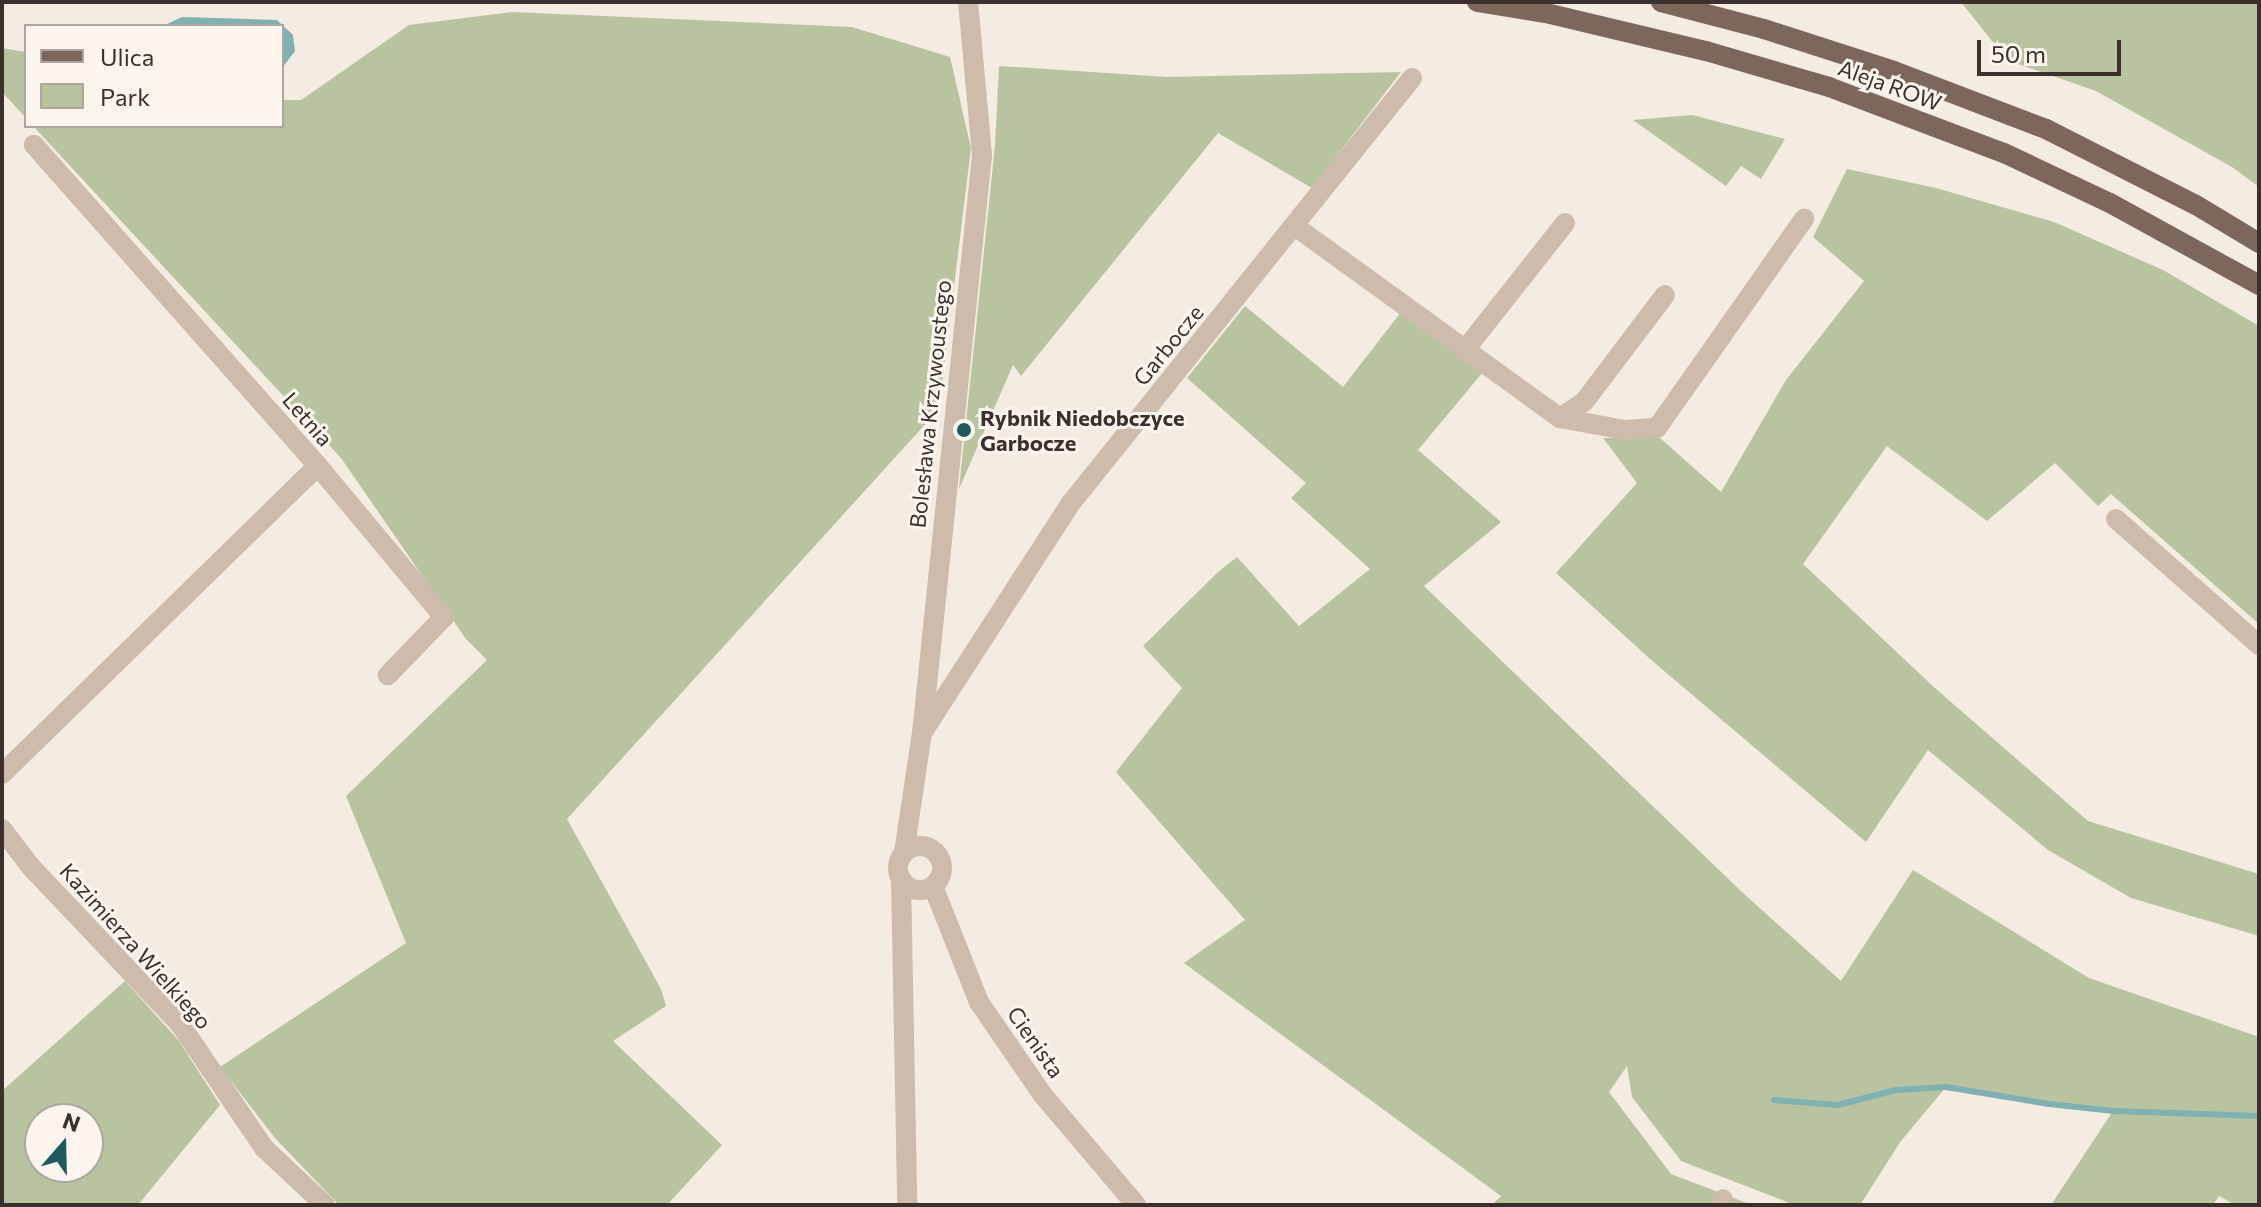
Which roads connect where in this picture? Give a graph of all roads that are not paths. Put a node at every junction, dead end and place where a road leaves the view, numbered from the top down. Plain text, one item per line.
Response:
1 (1477, 2) edge
2 (1661, 2) edge
3 (968, 6) edge
4 (1412, 78) dead end
5 (34, 145) dead end
6 (1804, 219) dead end
7 (1565, 223) dead end
8 (1296, 227) junction
9 (2259, 243) edge
10 (2259, 285) edge
11 (1665, 295) dead end
12 (1464, 351) junction
13 (1560, 418) junction
14 (318, 466) junction
15 (2116, 519) dead end
16 (2259, 645) edge
17 (388, 675) dead end
18 (922, 733) junction
19 (2, 774) edge
20 (909, 812) junction
21 (2, 829) edge
22 (931, 849) junction
23 (904, 853) junction
24 (901, 879) junction
25 (927, 888) junction
26 (903, 947) junction
27 (325, 1205) edge
28 (907, 1205) edge
29 (1136, 1205) edge

1 - 10 main road, Aleja ROW
2 - 9 main road, Aleja ROW
3 - 18 street, Bolesława Krzywoustego
4 - 8 street, Garbocze
5 - 14 street, Letnia
6 - 13 street
7 - 12 street
8 - 12 street
8 - 18 street, Garbocze
11 - 13 street
12 - 13 street
14 - 17 street
14 - 19 street, Letnia
15 - 16 street
18 - 20 street, Bolesława Krzywoustego
20 - 22 street
20 - 23 street, Bolesława Krzywoustego
21 - 27 street, Kazimierza Wielkiego
22 - 23 street
22 - 25 street
23 - 24 street
24 - 25 street
24 - 26 street
25 - 26 street
25 - 29 street, Cienista
26 - 28 street

